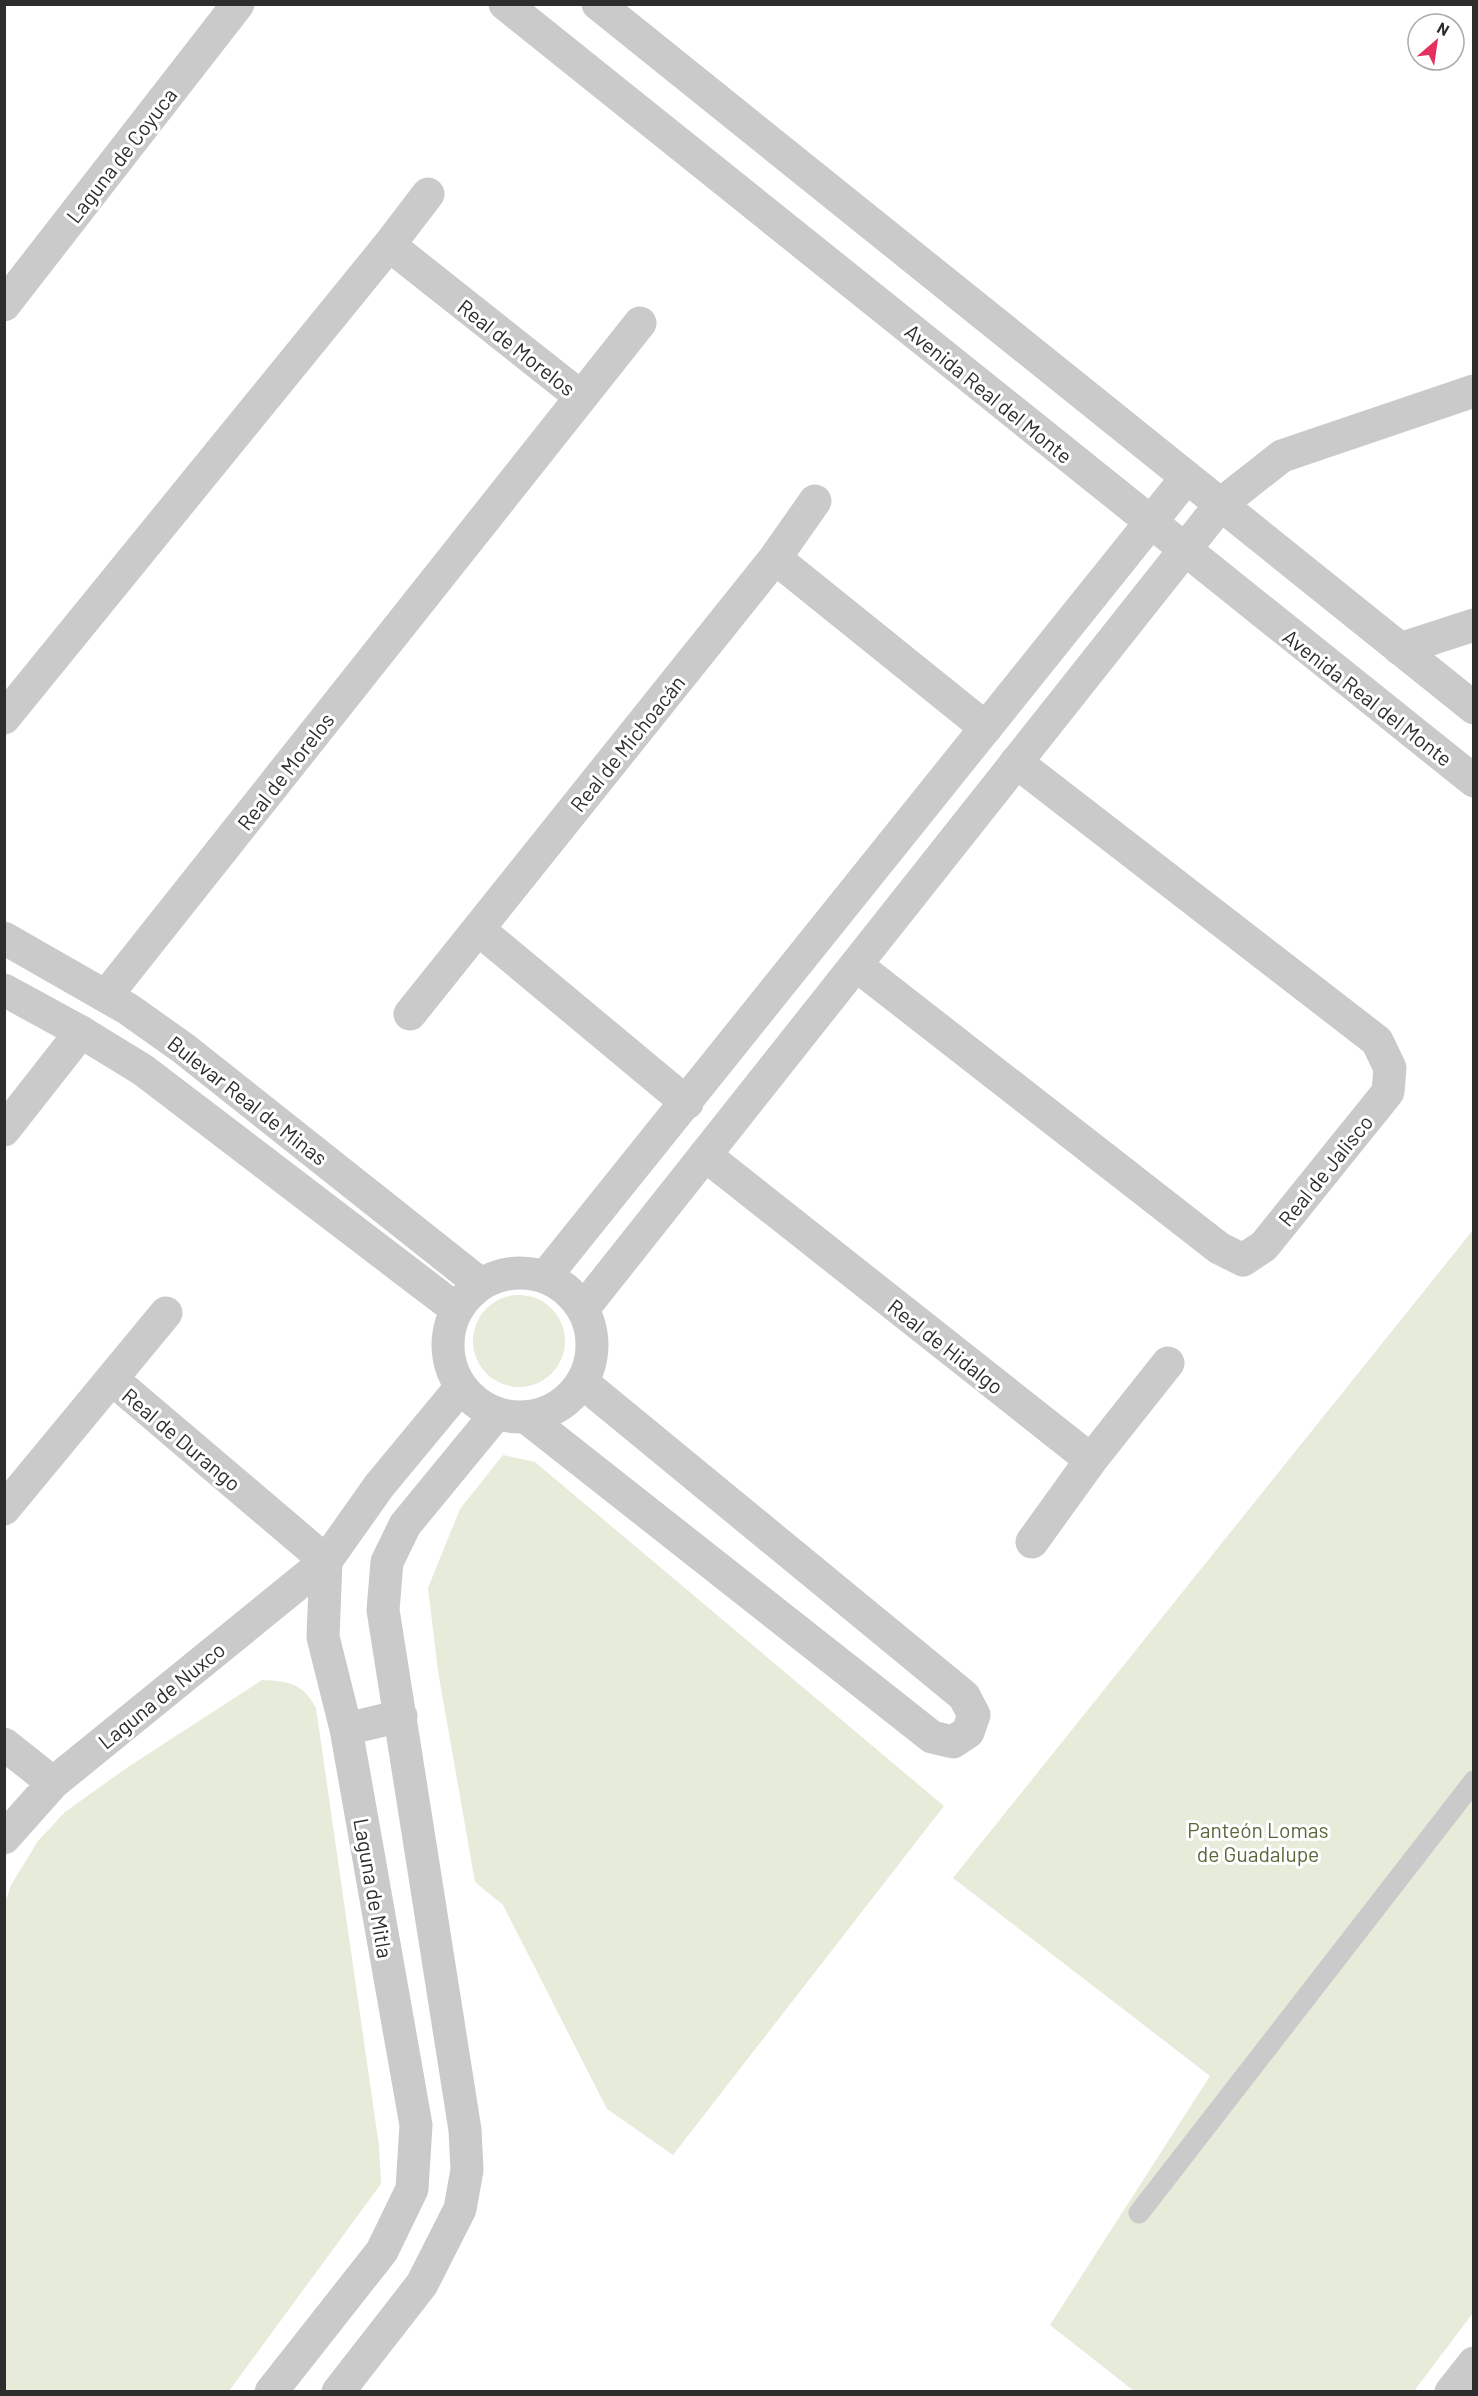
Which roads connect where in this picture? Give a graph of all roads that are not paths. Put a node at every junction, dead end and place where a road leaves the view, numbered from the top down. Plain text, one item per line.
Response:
1 (238, 4) edge
2 (505, 4) edge
3 (598, 4) edge
4 (428, 194) dead end
5 (389, 245) junction
6 (4, 305) edge
7 (640, 323) dead end
8 (1473, 391) edge
9 (581, 397) junction
10 (1187, 477) junction
11 (815, 501) dead end
12 (1221, 504) junction
13 (1150, 523) junction
14 (1184, 551) junction
15 (775, 558) junction
16 (1473, 624) edge
17 (1400, 649) junction
18 (1473, 708) edge
19 (4, 718) edge
20 (986, 728) junction
21 (1016, 762) junction
22 (1473, 781) edge
23 (478, 929) junction
24 (4, 938) edge
25 (856, 965) junction
26 (4, 990) edge
27 (106, 996) junction
28 (410, 1014) dead end
29 (81, 1032) junction
30 (687, 1103) junction
31 (4, 1130) edge
32 (705, 1155) junction
33 (545, 1277) junction
34 (478, 1282) junction
35 (456, 1309) junction
36 (583, 1309) junction
37 (166, 1313) dead end
38 (1168, 1363) dead end
39 (112, 1379) junction
40 (582, 1382) junction
41 (461, 1387) junction
42 (512, 1415) junction
43 (1091, 1460) junction
44 (4, 1509) edge
45 (1032, 1542) dead end
46 (326, 1561) junction
47 (401, 1716) junction
48 (346, 1729) junction
49 (4, 1744) edge
50 (1473, 1781) edge
51 (53, 1783) junction
52 (4, 1838) edge
53 (1139, 2213) dead end
54 (382, 2252) junction
55 (422, 2284) junction
56 (1473, 2362) edge
57 (271, 2391) edge
58 (338, 2391) edge
59 (1451, 2391) edge

1 - 6 street, Laguna de Coyuca
2 - 13 street, Avenida Real del Monte
3 - 10 street
4 - 5 street
5 - 9 street, Real de Morelos
5 - 19 street
7 - 9 street
8 - 12 street
9 - 27 street, Real de Morelos
10 - 12 street
10 - 13 street
11 - 15 street, Real de Michoacán
12 - 14 street
12 - 17 street
13 - 14 street, Avenida Real del Monte
13 - 20 street
14 - 21 street
14 - 22 street, Avenida Real del Monte
15 - 20 street
15 - 23 street, Real de Michoacán
16 - 17 street
17 - 18 street
20 - 30 street
21 - 25 street
21 - 25 street, Real de Jalisco
23 - 28 street, Real de Michoacán
23 - 30 street
24 - 27 street, Bulevar Real de Minas
25 - 32 street
26 - 29 street, Bulevar Real de Minas
27 - 34 street, Bulevar Real de Minas
29 - 31 street
29 - 35 street, Bulevar Real de Minas
30 - 33 street
32 - 36 street
32 - 43 street, Real de Hidalgo
33 - 34 street
33 - 36 street
34 - 35 street
35 - 41 street
36 - 40 street
37 - 39 street
38 - 43 street
39 - 44 street, Real de Durango
39 - 46 street, Real de Durango
40 - 42 street
40 - 42 street
41 - 42 street
41 - 46 street
42 - 47 street
43 - 45 street
46 - 48 street, Laguna de Mitla
46 - 51 street, Laguna de Nuxco
47 - 48 street
47 - 55 street
48 - 54 street, Laguna de Mitla
49 - 51 street
50 - 53 lane
51 - 52 street, Laguna de Nuxco
54 - 55 street
54 - 57 street, Laguna de Mitla
55 - 58 street
56 - 59 street

